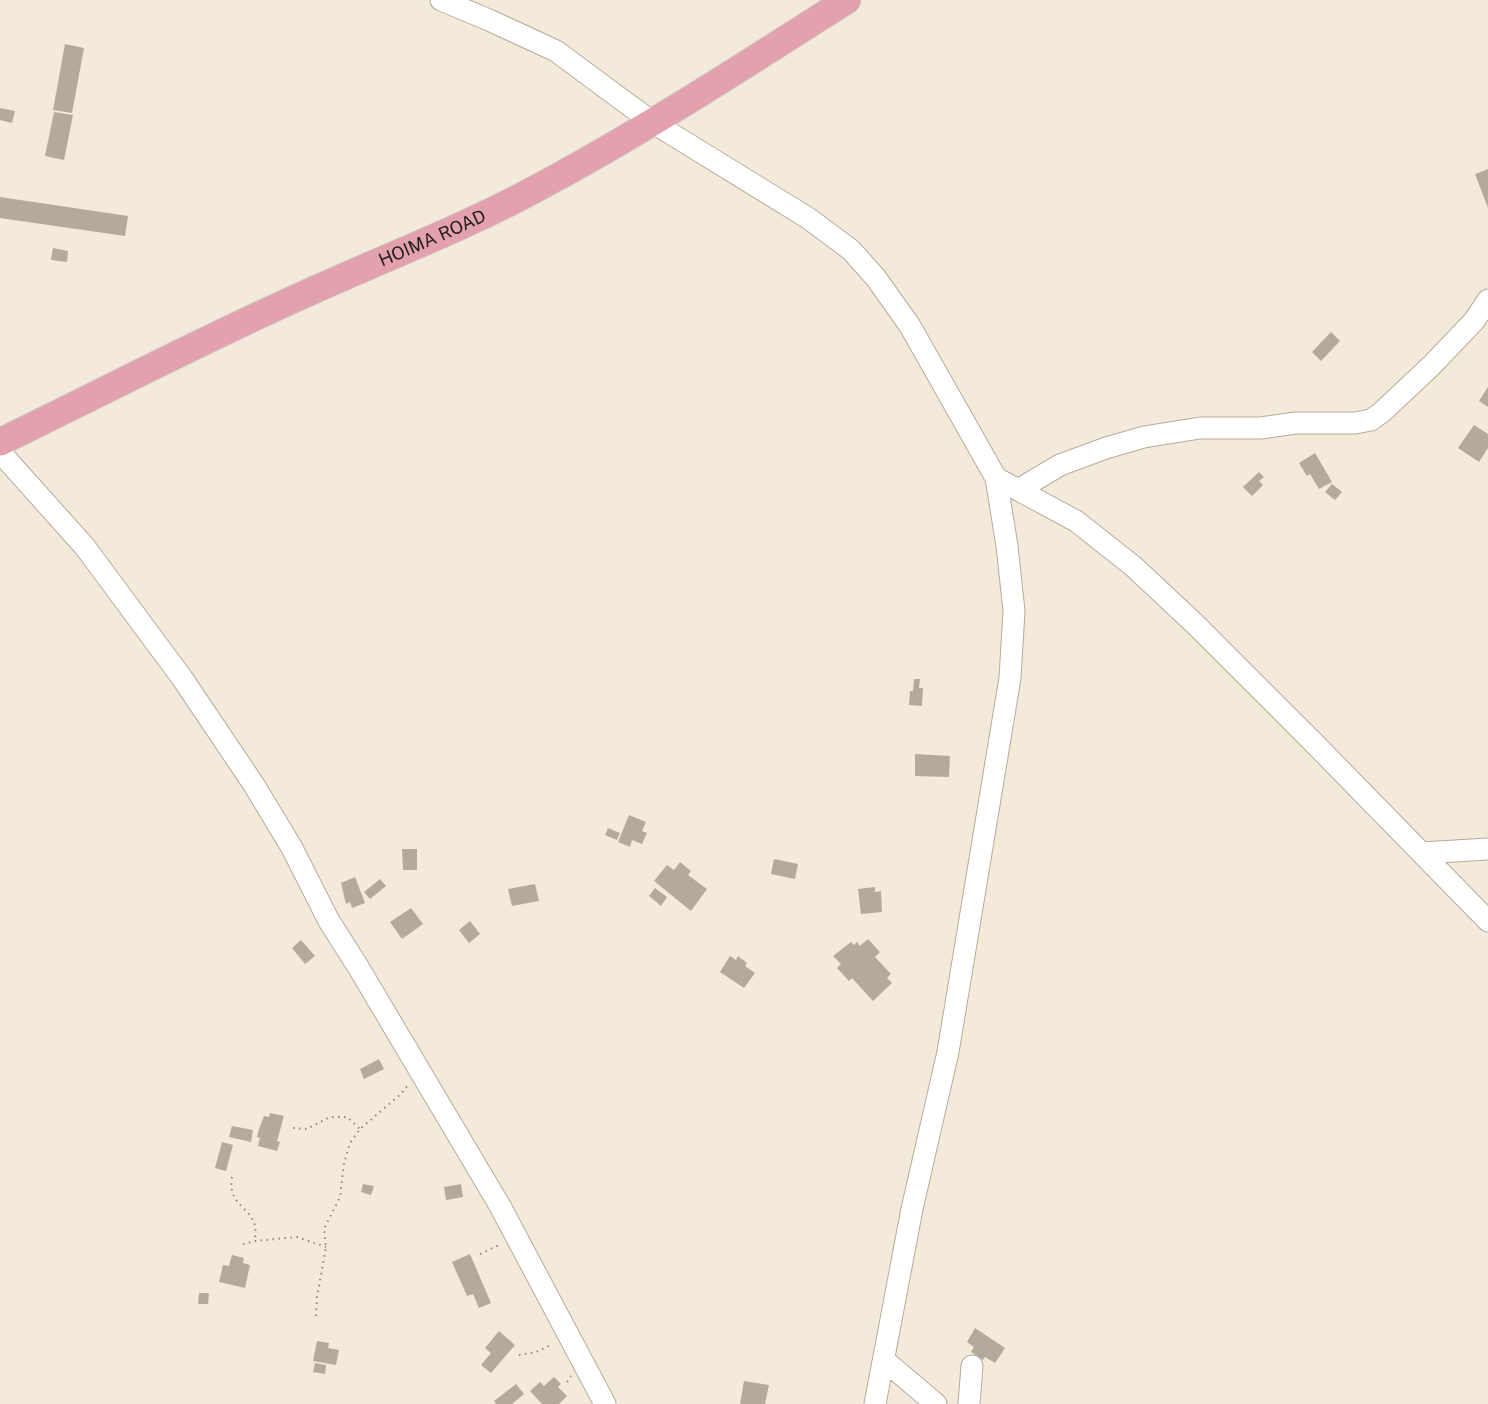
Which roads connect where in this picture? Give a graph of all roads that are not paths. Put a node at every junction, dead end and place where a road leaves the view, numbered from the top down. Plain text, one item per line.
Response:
1 (441, 0) edge
2 (847, 0) edge
3 (652, 122) junction
4 (1488, 300) edge
5 (0, 442) edge
6 (0, 452) edge
7 (996, 478) junction
8 (1018, 490) junction
9 (1488, 849) edge
10 (1422, 853) junction
11 (1488, 921) edge
12 (884, 1360) junction
13 (972, 1366) dead end
14 (606, 1404) edge
15 (875, 1404) edge
16 (936, 1404) edge
17 (969, 1404) edge

1 - 3 street
2 - 3 main road, HOIMA ROAD
3 - 5 main road, HOIMA ROAD
3 - 7 street
4 - 8 street
6 - 14 street
7 - 8 street
7 - 12 street
8 - 10 street
9 - 10 street
10 - 11 street
12 - 15 street
12 - 16 street
13 - 17 street

